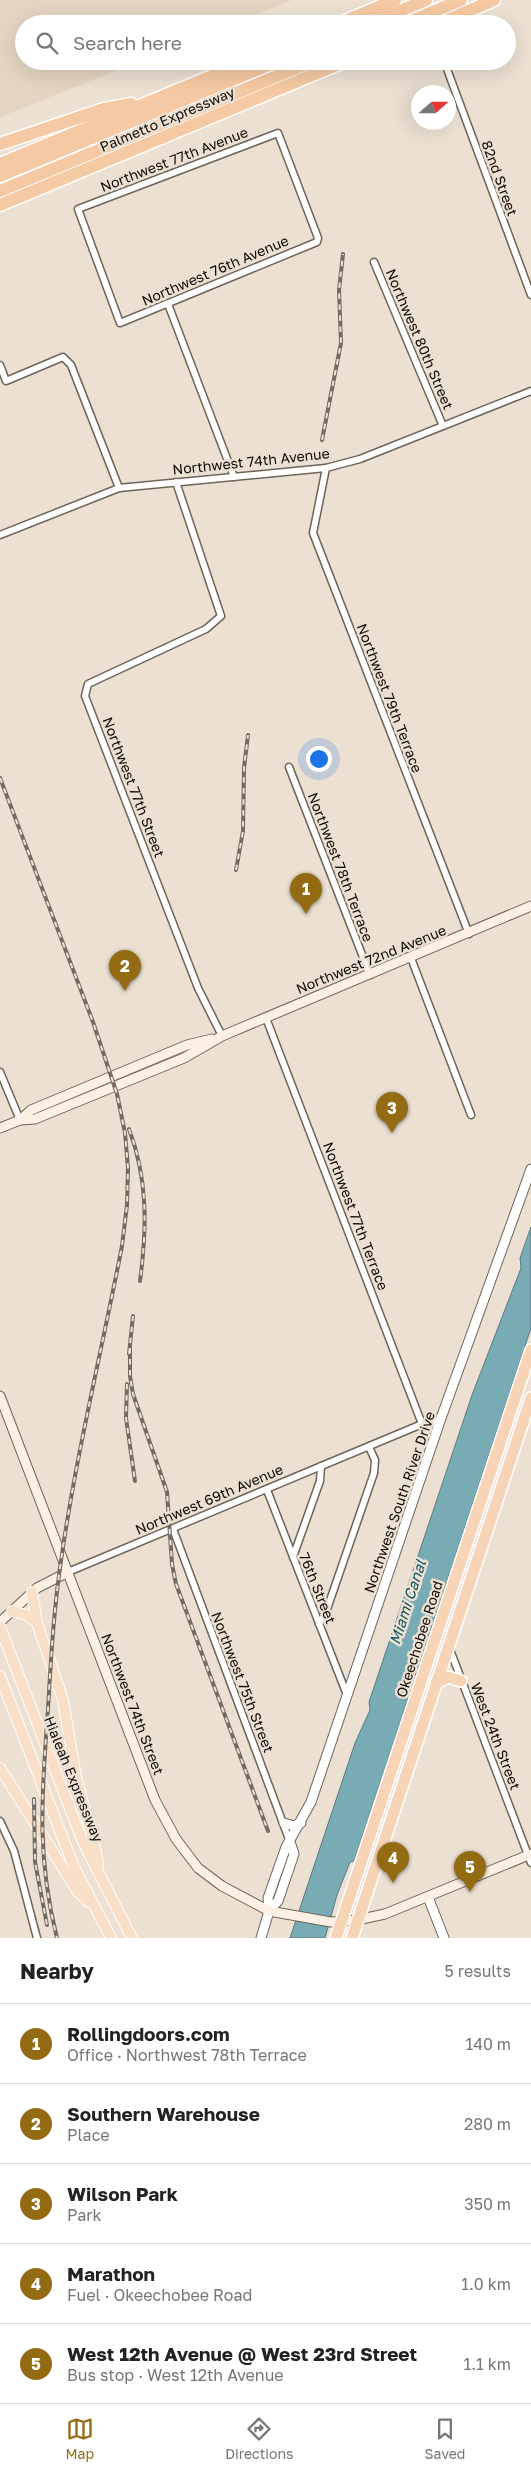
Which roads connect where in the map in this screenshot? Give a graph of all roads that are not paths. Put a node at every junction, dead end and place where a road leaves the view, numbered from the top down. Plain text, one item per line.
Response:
1 (395, 0) edge
2 (426, 0) edge
3 (461, 0) edge
4 (494, 0) edge
5 (359, 15) edge
6 (390, 15) edge
7 (425, 15) edge
8 (459, 15) edge
9 (226, 70) edge
10 (256, 70) edge
11 (291, 70) edge
12 (324, 70) edge
13 (447, 70) edge
14 (154, 100) junction
15 (0, 144) edge
16 (0, 164) edge
17 (0, 176) edge
18 (0, 191) edge
19 (0, 205) edge
20 (318, 238) joint
21 (374, 262) dead end
22 (531, 295) edge
23 (168, 304) junction
24 (120, 323) joint
25 (0, 365) edge
26 (531, 391) edge
27 (443, 426) junction
28 (326, 468) junction
29 (234, 477) junction
30 (176, 482) junction
31 (119, 488) junction
32 (0, 536) edge
33 (289, 767) dead end
34 (531, 906) edge
35 (469, 934) junction
36 (410, 958) junction
37 (370, 975) junction
38 (266, 1018) junction
39 (222, 1036) junction
40 (0, 1072) edge
41 (471, 1115) dead end
42 (20, 1120) junction
43 (0, 1128) edge
44 (531, 1169) edge
45 (531, 1350) edge
46 (0, 1396) edge
47 (531, 1398) edge
48 (440, 1422) junction
49 (422, 1424) junction
50 (369, 1447) junction
51 (321, 1466) junction
52 (267, 1490) junction
53 (173, 1529) junction
54 (293, 1557) junction
55 (68, 1572) junction
56 (32, 1592) junction
57 (445, 1610) junction
58 (12, 1611) junction
59 (0, 1622) edge
60 (36, 1623) junction
61 (319, 1624) junction
62 (0, 1627) edge
63 (448, 1646) junction
64 (0, 1676) edge
65 (461, 1680) junction
66 (436, 1683) junction
67 (347, 1694) junction
68 (0, 1768) edge
69 (0, 1821) edge
70 (301, 1823) junction
71 (284, 1824) junction
72 (290, 1842) junction
73 (530, 1858) edge
74 (99, 1875) junction
75 (428, 1896) junction
76 (95, 1908) junction
77 (269, 1911) junction
78 (357, 1920) junction
79 (336, 1922) junction
80 (37, 1938) edge
81 (111, 1938) edge
82 (132, 1938) edge
83 (261, 1938) edge
84 (336, 1938) edge
85 (352, 1938) edge
86 (444, 1938) edge

1 - 5 highway
2 - 6 highway
3 - 7 highway
4 - 8 highway
9 - 14 highway, Palmetto Expressway
10 - 17 highway
11 - 18 highway
12 - 19 highway, Palmetto Expressway
13 - 22 street, 82nd Street
14 - 15 highway
14 - 16 highway, Palmetto Expressway
20 - 23 street, Northwest 76th Avenue
20 - 24 street, Northwest 77th Avenue
21 - 27 street, Northwest 80th Street
23 - 24 street, Northwest 76th Avenue
23 - 29 street
25 - 31 street
26 - 27 street, Northwest 74th Avenue
27 - 28 street, Northwest 74th Avenue
28 - 29 street, Northwest 74th Avenue
28 - 35 street, Northwest 79th Terrace
29 - 30 street, Northwest 74th Avenue
30 - 31 street, Northwest 74th Avenue
30 - 39 street, Northwest 77th Street
31 - 32 street, Northwest 74th Avenue
33 - 37 street, Northwest 78th Terrace
34 - 35 main road, Northwest 72nd Avenue
35 - 36 main road, Northwest 72nd Avenue
36 - 37 main road, Northwest 72nd Avenue
36 - 41 street
37 - 38 main road, Northwest 72nd Avenue
38 - 39 main road, Northwest 72nd Avenue
38 - 49 street, Northwest 77th Terrace
39 - 42 main road, Northwest 72nd Avenue
40 - 42 street
42 - 43 main road, Northwest 72nd Avenue
44 - 48 street, Northwest South River Drive
45 - 57 highway, Okeechobee Road
46 - 55 main road, Northwest 74th Street
47 - 63 highway
48 - 49 street, Northwest 69th Avenue
48 - 67 street, Northwest South River Drive
49 - 50 street, Northwest 69th Avenue
50 - 51 street, Northwest 69th Avenue
50 - 61 street
51 - 52 street, Northwest 69th Avenue
51 - 54 street
52 - 53 street, Northwest 69th Avenue
52 - 54 street, 76th Street
53 - 55 street, Northwest 69th Avenue
53 - 71 street, Northwest 75th Street
54 - 61 street, 76th Street
55 - 56 main road, Northwest 69th Avenue
55 - 77 main road, Northwest 74th Street
56 - 58 main road, Northwest 69th Avenue
56 - 60 main road
57 - 63 highway
57 - 79 highway, Okeechobee Road
58 - 59 main road, Northwest 69th Avenue
58 - 60 main road
60 - 74 main road
61 - 67 street, 76th Street
62 - 74 main road, Hialeah Expressway
63 - 65 street, West 24th Street
63 - 66 highway
64 - 76 main road
65 - 66 highway
65 - 73 street, West 24th Street
66 - 78 highway
67 - 70 street, Northwest South River Drive
68 - 76 main road
69 - 80 street
70 - 71 street
70 - 72 street, Northwest South River Drive
71 - 72 street, Northwest 75th Street
72 - 77 street, Northwest South River Drive
73 - 75 main road, Northwest 74th Street
74 - 82 main road, Hialeah Expressway
75 - 78 main road, Northwest 74th Street
75 - 86 street
76 - 81 main road
77 - 79 main road, Northwest 74th Street
77 - 83 street, Northwest South River Drive
78 - 79 main road, Northwest 74th Street
78 - 85 highway
79 - 84 highway, Okeechobee Road

